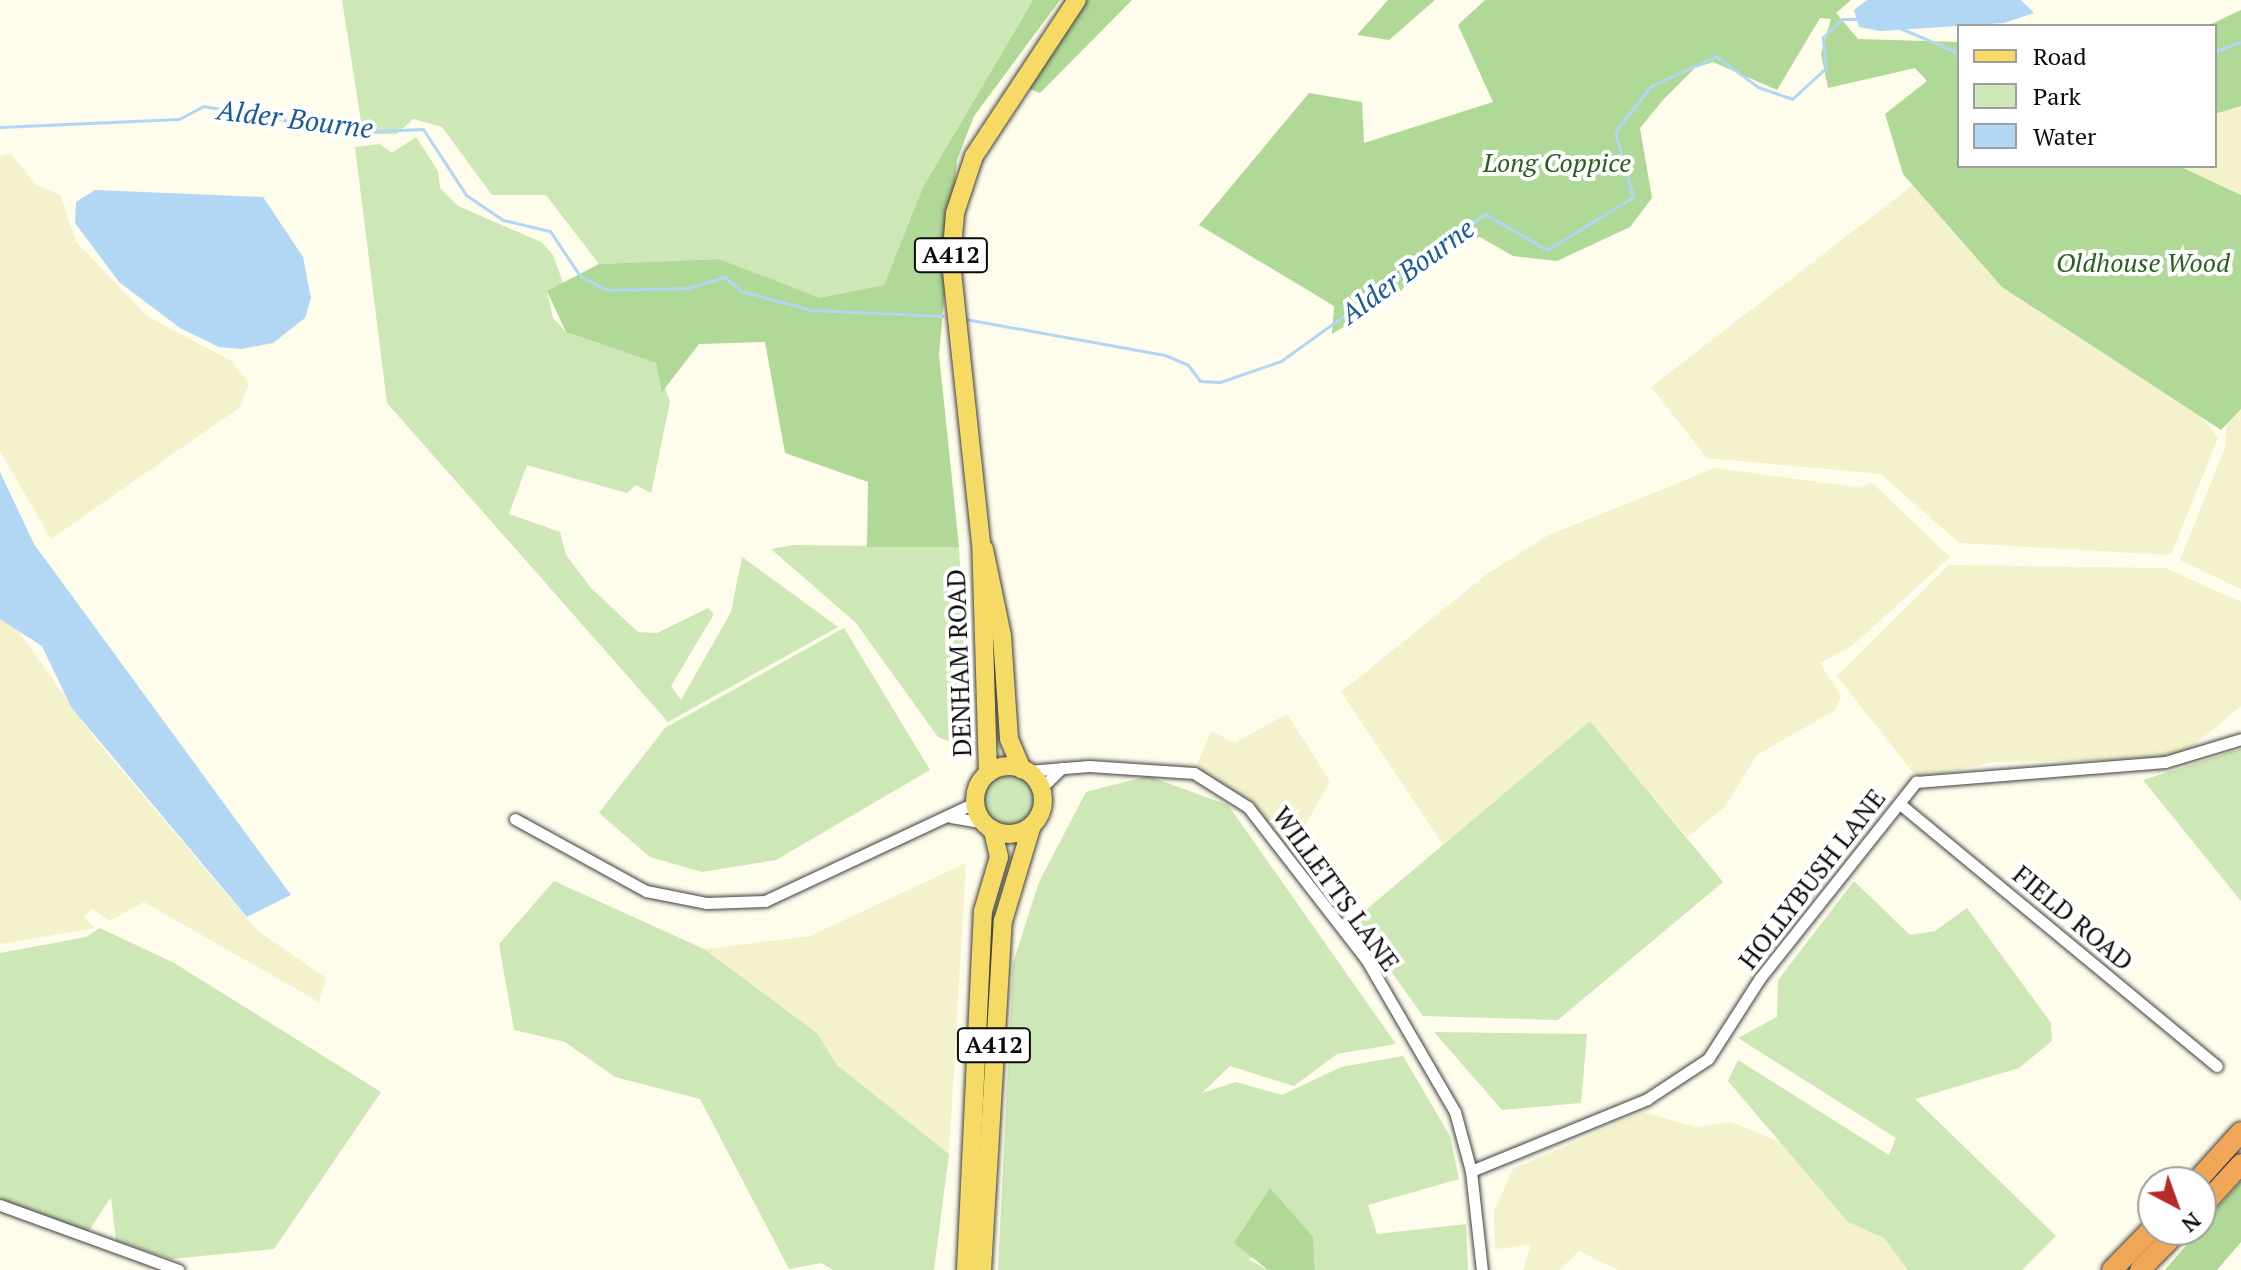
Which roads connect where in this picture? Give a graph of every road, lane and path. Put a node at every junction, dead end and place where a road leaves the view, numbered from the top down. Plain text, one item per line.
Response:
1 (1077, 0) edge
2 (981, 543) junction
3 (2241, 739) edge
4 (1062, 767) junction
5 (1025, 770) junction
6 (988, 773) junction
7 (1041, 788) junction
8 (976, 802) junction
9 (1900, 804) junction
10 (951, 817) junction
11 (515, 819) dead end
12 (1032, 825) junction
13 (989, 827) junction
14 (2217, 1066) dead end
15 (2241, 1132) edge
16 (2241, 1164) edge
17 (2210, 1166) edge
18 (1471, 1171) junction
19 (2217, 1190) edge
20 (0, 1205) edge
21 (2137, 1244) edge
22 (2163, 1246) edge
23 (179, 1270) edge
24 (966, 1270) edge
25 (982, 1270) edge
26 (1482, 1270) edge
27 (2112, 1270) edge
28 (2140, 1270) edge

1 - 2 main road, A412
2 - 5 main road, DENHAM ROAD / A412
2 - 6 main road, DENHAM ROAD / A412
3 - 9 street, HOLLYBUSH LANE
4 - 5 street, WILLETTS LANE
4 - 7 street
4 - 18 street, WILLETTS LANE
5 - 6 main road
5 - 7 main road
6 - 8 main road
7 - 12 main road
8 - 10 street
8 - 13 main road
9 - 14 street, FIELD ROAD
9 - 18 street, HOLLYBUSH LANE
10 - 11 street
10 - 13 street
12 - 13 main road
12 - 25 main road, A412
13 - 24 main road, A412
15 - 17 highway
16 - 19 highway
18 - 26 street, WILLETTS LANE
20 - 23 street
21 - 27 highway
22 - 28 highway

